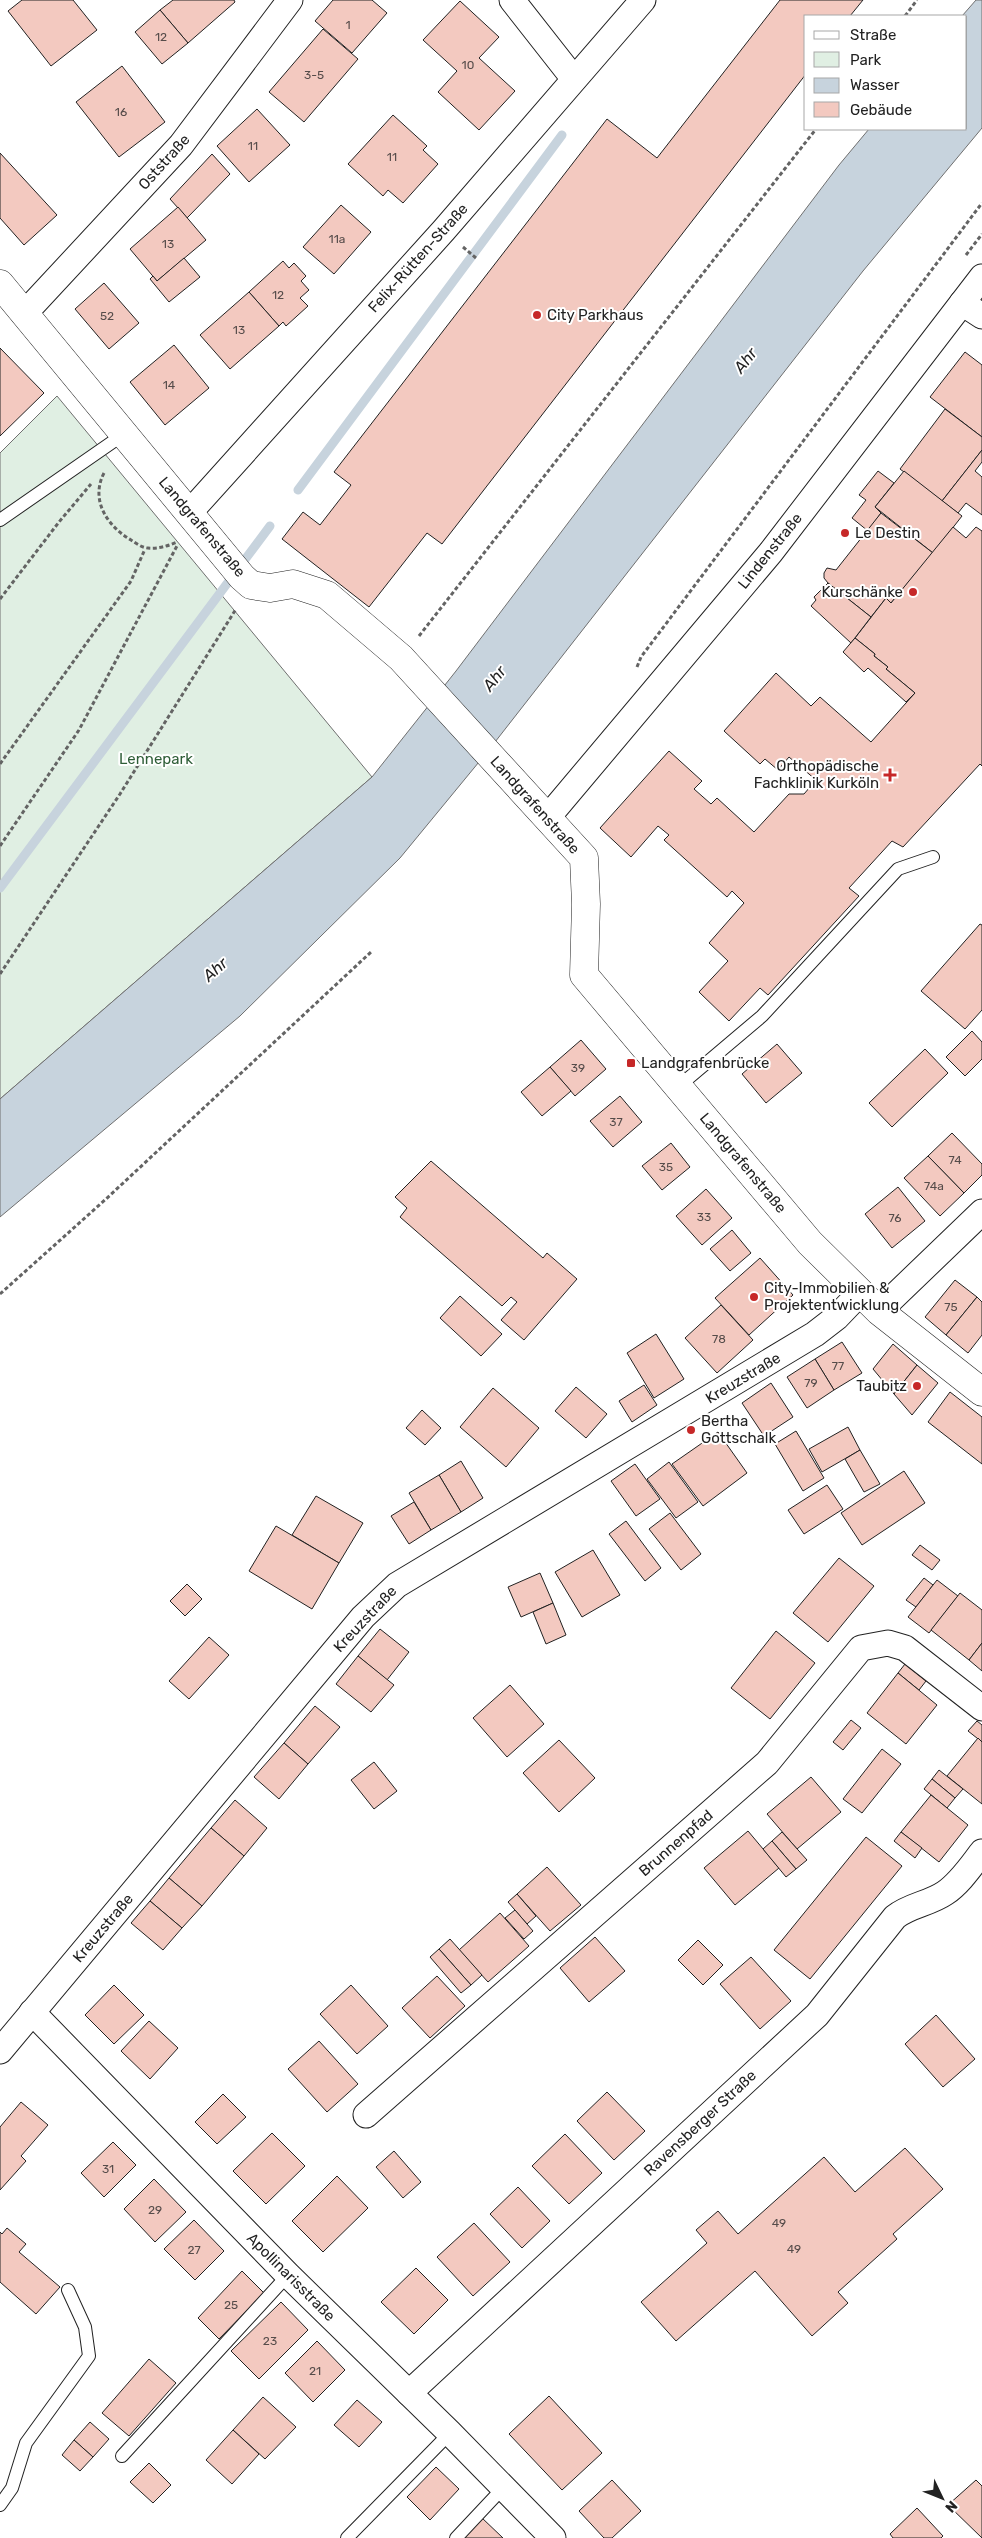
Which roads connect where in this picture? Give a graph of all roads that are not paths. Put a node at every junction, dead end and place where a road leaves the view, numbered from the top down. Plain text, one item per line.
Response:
1 (290, 0) edge
2 (512, 0) edge
3 (643, 0) edge
4 (574, 79) junction
5 (982, 277) edge
6 (0, 284) edge
7 (972, 310) edge
8 (24, 314) junction
9 (124, 434) junction
10 (190, 512) junction
11 (0, 520) edge
12 (548, 817) junction
13 (933, 857) dead end
14 (678, 1087) junction
15 (982, 1212) edge
16 (870, 1302) junction
17 (982, 1392) edge
18 (982, 1708) edge
19 (982, 1852) edge
20 (32, 2012) junction
21 (0, 2050) edge
22 (366, 2115) dead end
23 (288, 2275) junction
24 (68, 2290) dead end
25 (409, 2393) junction
26 (450, 2433) junction
27 (122, 2456) dead end
28 (503, 2488) junction
29 (0, 2505) edge
30 (347, 2538) edge
31 (456, 2538) edge
32 (553, 2538) edge

1 - 8 street, Oststraße
2 - 4 street
3 - 4 street, Felix-Rütten-Straße
4 - 10 street, Felix-Rütten-Straße
5 - 7 street, Lindenstraße
6 - 8 street, Landgrafenstraße
7 - 12 street, Lindenstraße
8 - 9 street, Landgrafenstraße
9 - 10 street, Landgrafenstraße
9 - 11 lane
10 - 12 street, Landgrafenstraße
12 - 14 street, Landgrafenstraße
13 - 14 lane
14 - 16 street, Landgrafenstraße
15 - 16 street, Kreuzstraße
16 - 17 street, Landgrafenstraße
16 - 20 street, Kreuzstraße
18 - 22 street, Brunnenpfad
19 - 25 street, Ravensberger Straße
20 - 21 street, Kreuzstraße
20 - 23 street, Apollinarisstraße
23 - 25 street, Apollinarisstraße
23 - 27 lane
24 - 29 lane
25 - 26 street, Apollinarisstraße
26 - 28 street, Apollinarisstraße
26 - 30 lane
28 - 31 lane
28 - 32 street, Apollinarisstraße

